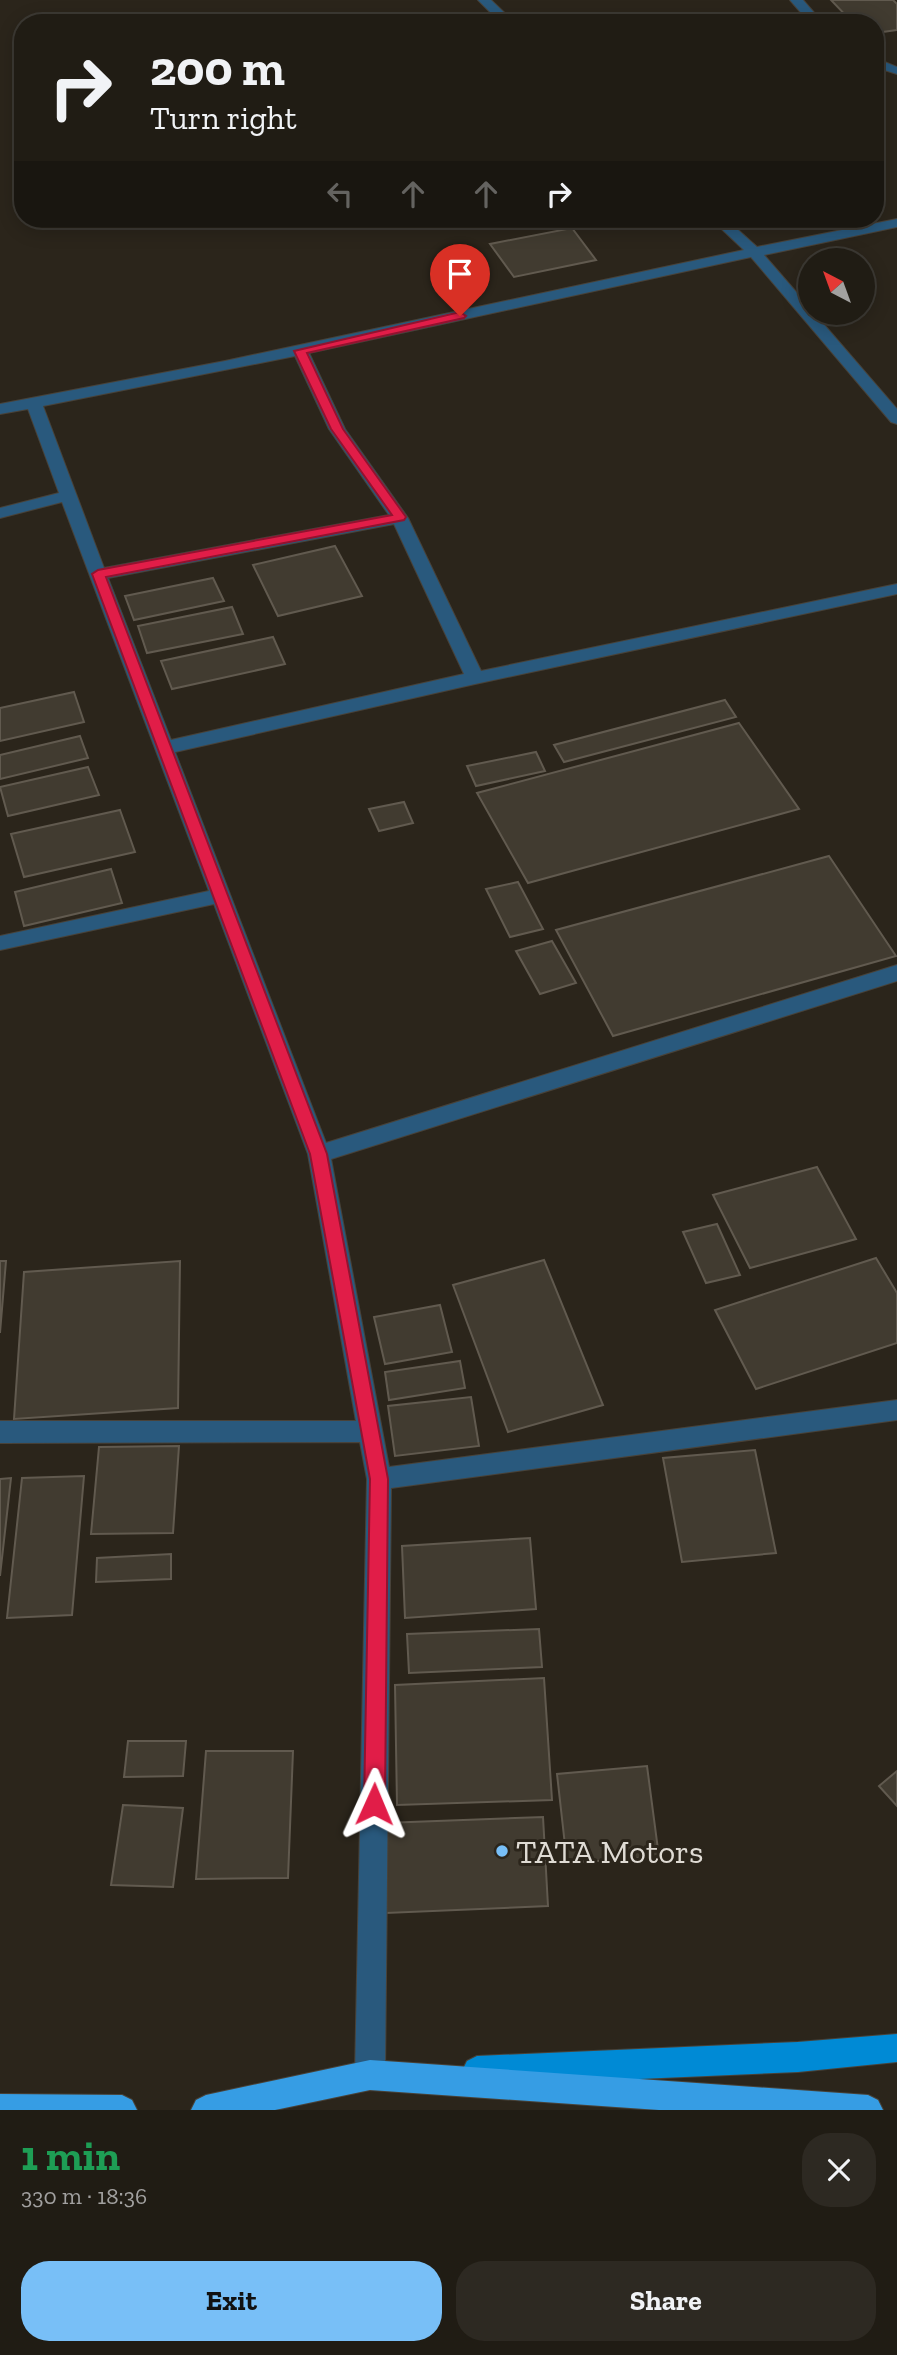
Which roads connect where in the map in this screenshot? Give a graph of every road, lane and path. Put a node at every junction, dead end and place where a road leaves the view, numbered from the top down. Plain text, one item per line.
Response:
1 (484, 0) edge
2 (796, 0) edge
3 (499, 14) edge
4 (809, 14) edge
5 (728, 228) edge
6 (871, 228) edge
7 (753, 251) junction
8 (300, 351) junction
9 (34, 403) junction
10 (0, 408) edge
11 (897, 419) edge
12 (68, 496) junction
13 (0, 513) edge
14 (400, 517) junction
15 (98, 574) junction
16 (897, 589) edge
17 (475, 678) junction
18 (165, 748) junction
19 (222, 895) junction
20 (0, 943) edge
21 (897, 973) edge
22 (319, 1154) junction
23 (897, 1410) edge
24 (369, 1431) junction
25 (0, 1432) edge
26 (379, 1479) junction
27 (897, 2048) edge
28 (370, 2075) junction
29 (0, 2109) edge
30 (122, 2110) edge
31 (206, 2110) edge
32 (868, 2110) edge

1 - 3 street
2 - 4 street
5 - 7 street
6 - 7 street
7 - 8 street
7 - 11 street
8 - 9 street
8 - 14 street
9 - 10 street
9 - 12 street
12 - 13 street
12 - 15 street
14 - 15 street
14 - 17 street
15 - 18 street
16 - 17 street
17 - 18 street
18 - 19 street
19 - 20 street
19 - 22 street
21 - 22 street
22 - 24 street
23 - 26 street
24 - 25 street
24 - 26 street
26 - 28 street
27 - 28 main road
28 - 31 highway
28 - 32 highway
29 - 30 highway

